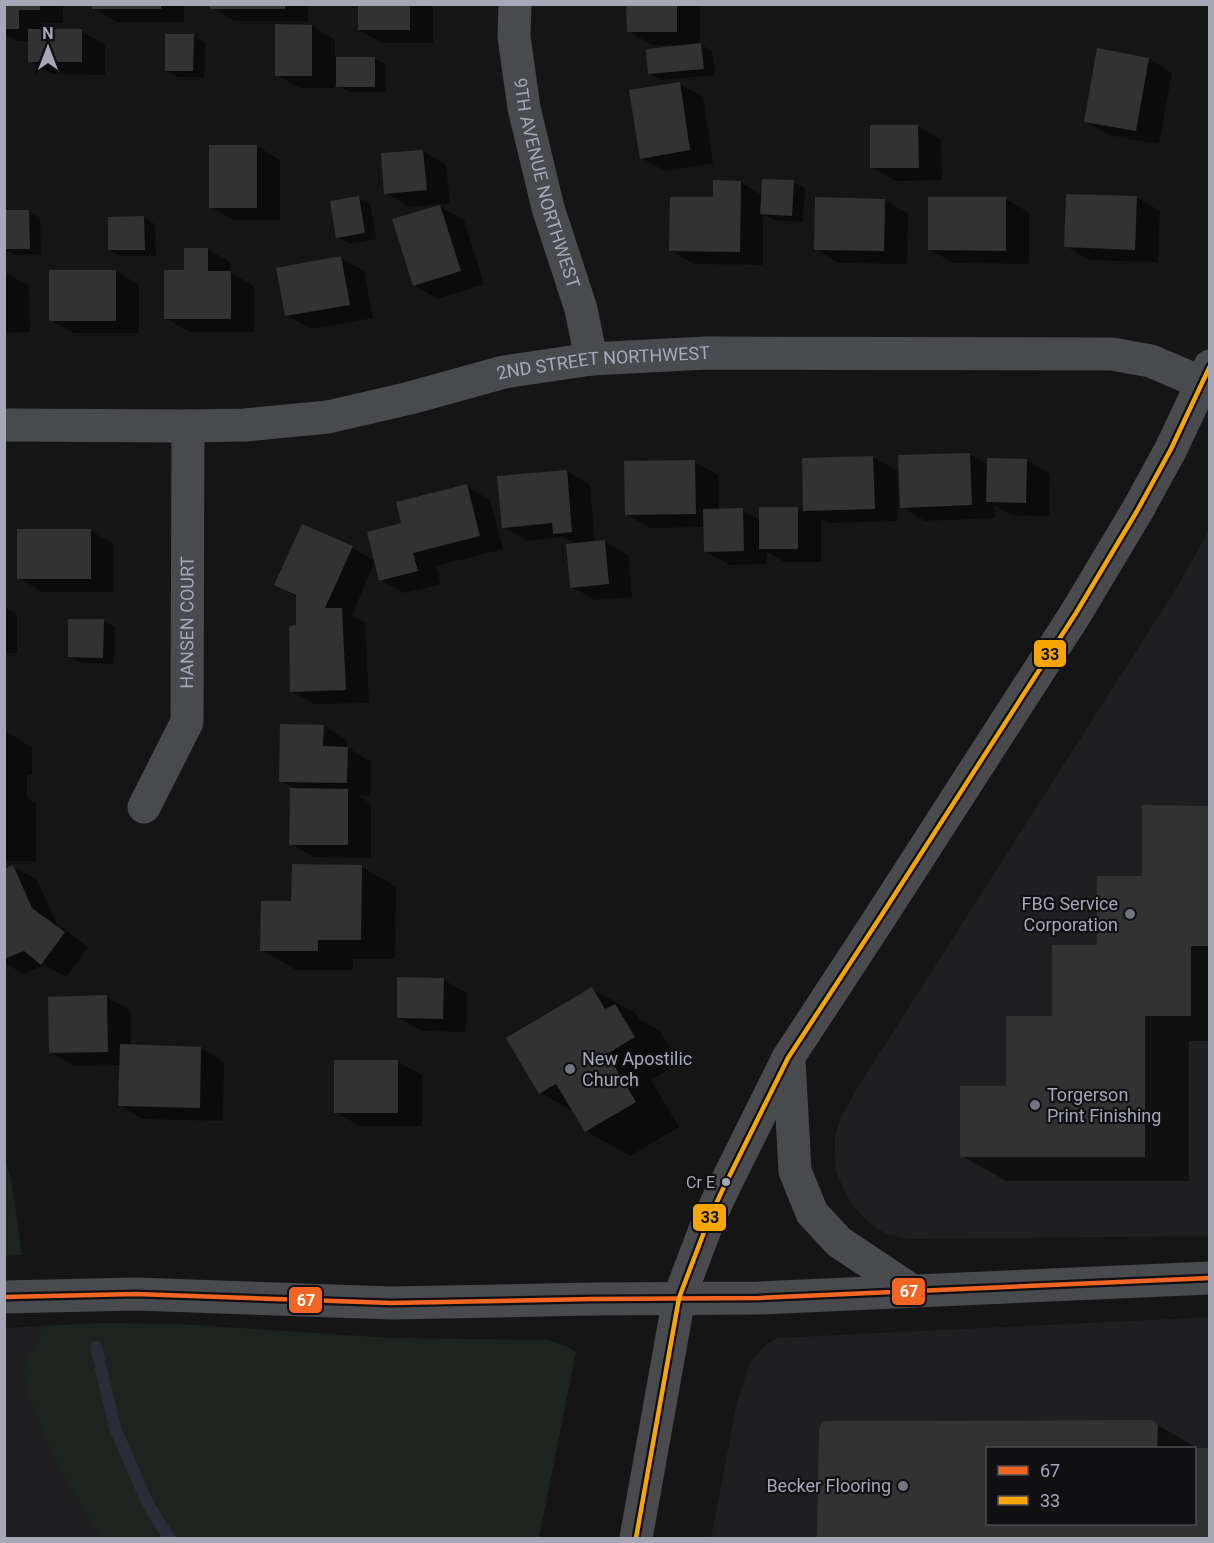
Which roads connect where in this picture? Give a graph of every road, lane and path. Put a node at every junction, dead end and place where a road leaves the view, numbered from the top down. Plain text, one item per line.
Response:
1 (515, 4) edge
2 (591, 359) junction
3 (1206, 375) edge
4 (4, 425) edge
5 (188, 426) junction
6 (144, 807) dead end
7 (789, 1058) junction
8 (1209, 1278) edge
9 (911, 1290) junction
10 (4, 1298) edge
11 (679, 1298) junction
12 (636, 1539) edge

1 - 2 street, 9TH AVENUE NORTHWEST
2 - 3 street, 2ND STREET NORTHWEST
2 - 5 street, 2ND STREET NORTHWEST
3 - 7 street
4 - 5 street, 2ND STREET NORTHWEST
5 - 6 street, HANSEN COURT
7 - 9 street
7 - 11 street
8 - 9 street
9 - 11 street
10 - 11 street
11 - 12 street

